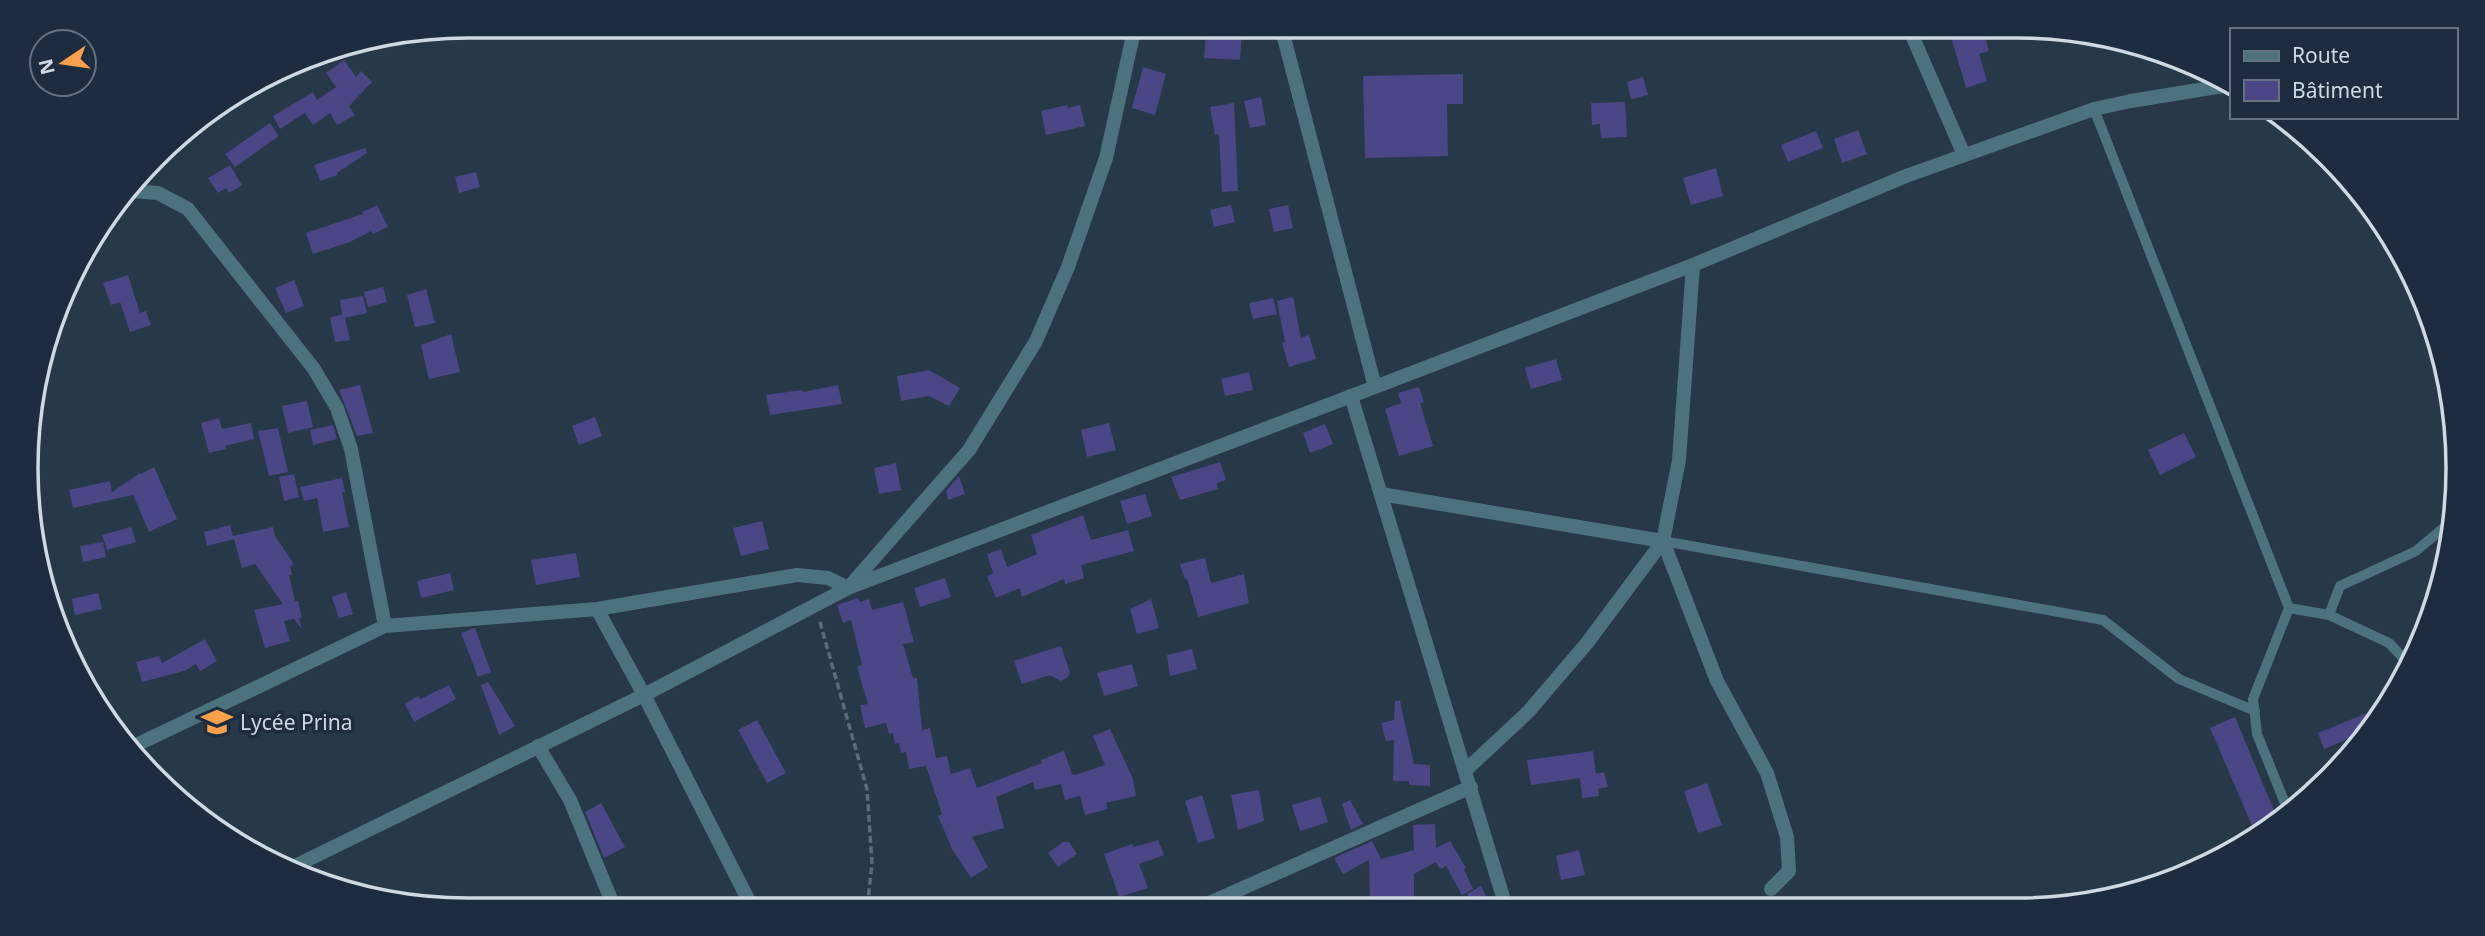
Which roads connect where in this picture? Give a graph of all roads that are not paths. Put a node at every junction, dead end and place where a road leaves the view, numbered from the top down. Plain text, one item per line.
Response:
1 (1132, 38) edge
2 (1284, 38) edge
3 (1913, 38) edge
4 (2215, 87) edge
5 (2094, 109) junction
6 (1964, 155) junction
7 (140, 192) edge
8 (1693, 265) junction
9 (1375, 387) junction
10 (1351, 396) junction
11 (1381, 494) junction
12 (2442, 529) edge
13 (1663, 541) junction
14 (848, 588) junction
15 (2290, 608) junction
16 (597, 609) junction
17 (2329, 615) junction
18 (385, 626) junction
19 (2402, 657) edge
20 (644, 695) junction
21 (2255, 711) junction
22 (139, 744) edge
23 (538, 746) junction
24 (1466, 771) junction
25 (1471, 787) junction
26 (2285, 803) edge
27 (300, 863) edge
28 (1771, 889) dead end
29 (611, 898) edge
30 (747, 898) edge
31 (1221, 898) edge
32 (1503, 898) edge

1 - 14 street
2 - 9 street
3 - 6 street
4 - 5 street
5 - 6 street
5 - 15 lane
6 - 8 street
7 - 18 street
8 - 9 street
8 - 13 street
9 - 10 street
10 - 11 street
10 - 14 street
11 - 13 street
11 - 24 street
12 - 17 lane
13 - 21 lane
13 - 24 street
13 - 28 street
14 - 16 street
14 - 20 street
15 - 17 lane
15 - 21 lane
16 - 18 street
16 - 20 street
17 - 19 lane
18 - 22 street
20 - 23 street
20 - 30 street
21 - 26 lane
23 - 27 street
23 - 29 street
24 - 25 street
25 - 31 street
25 - 32 street

